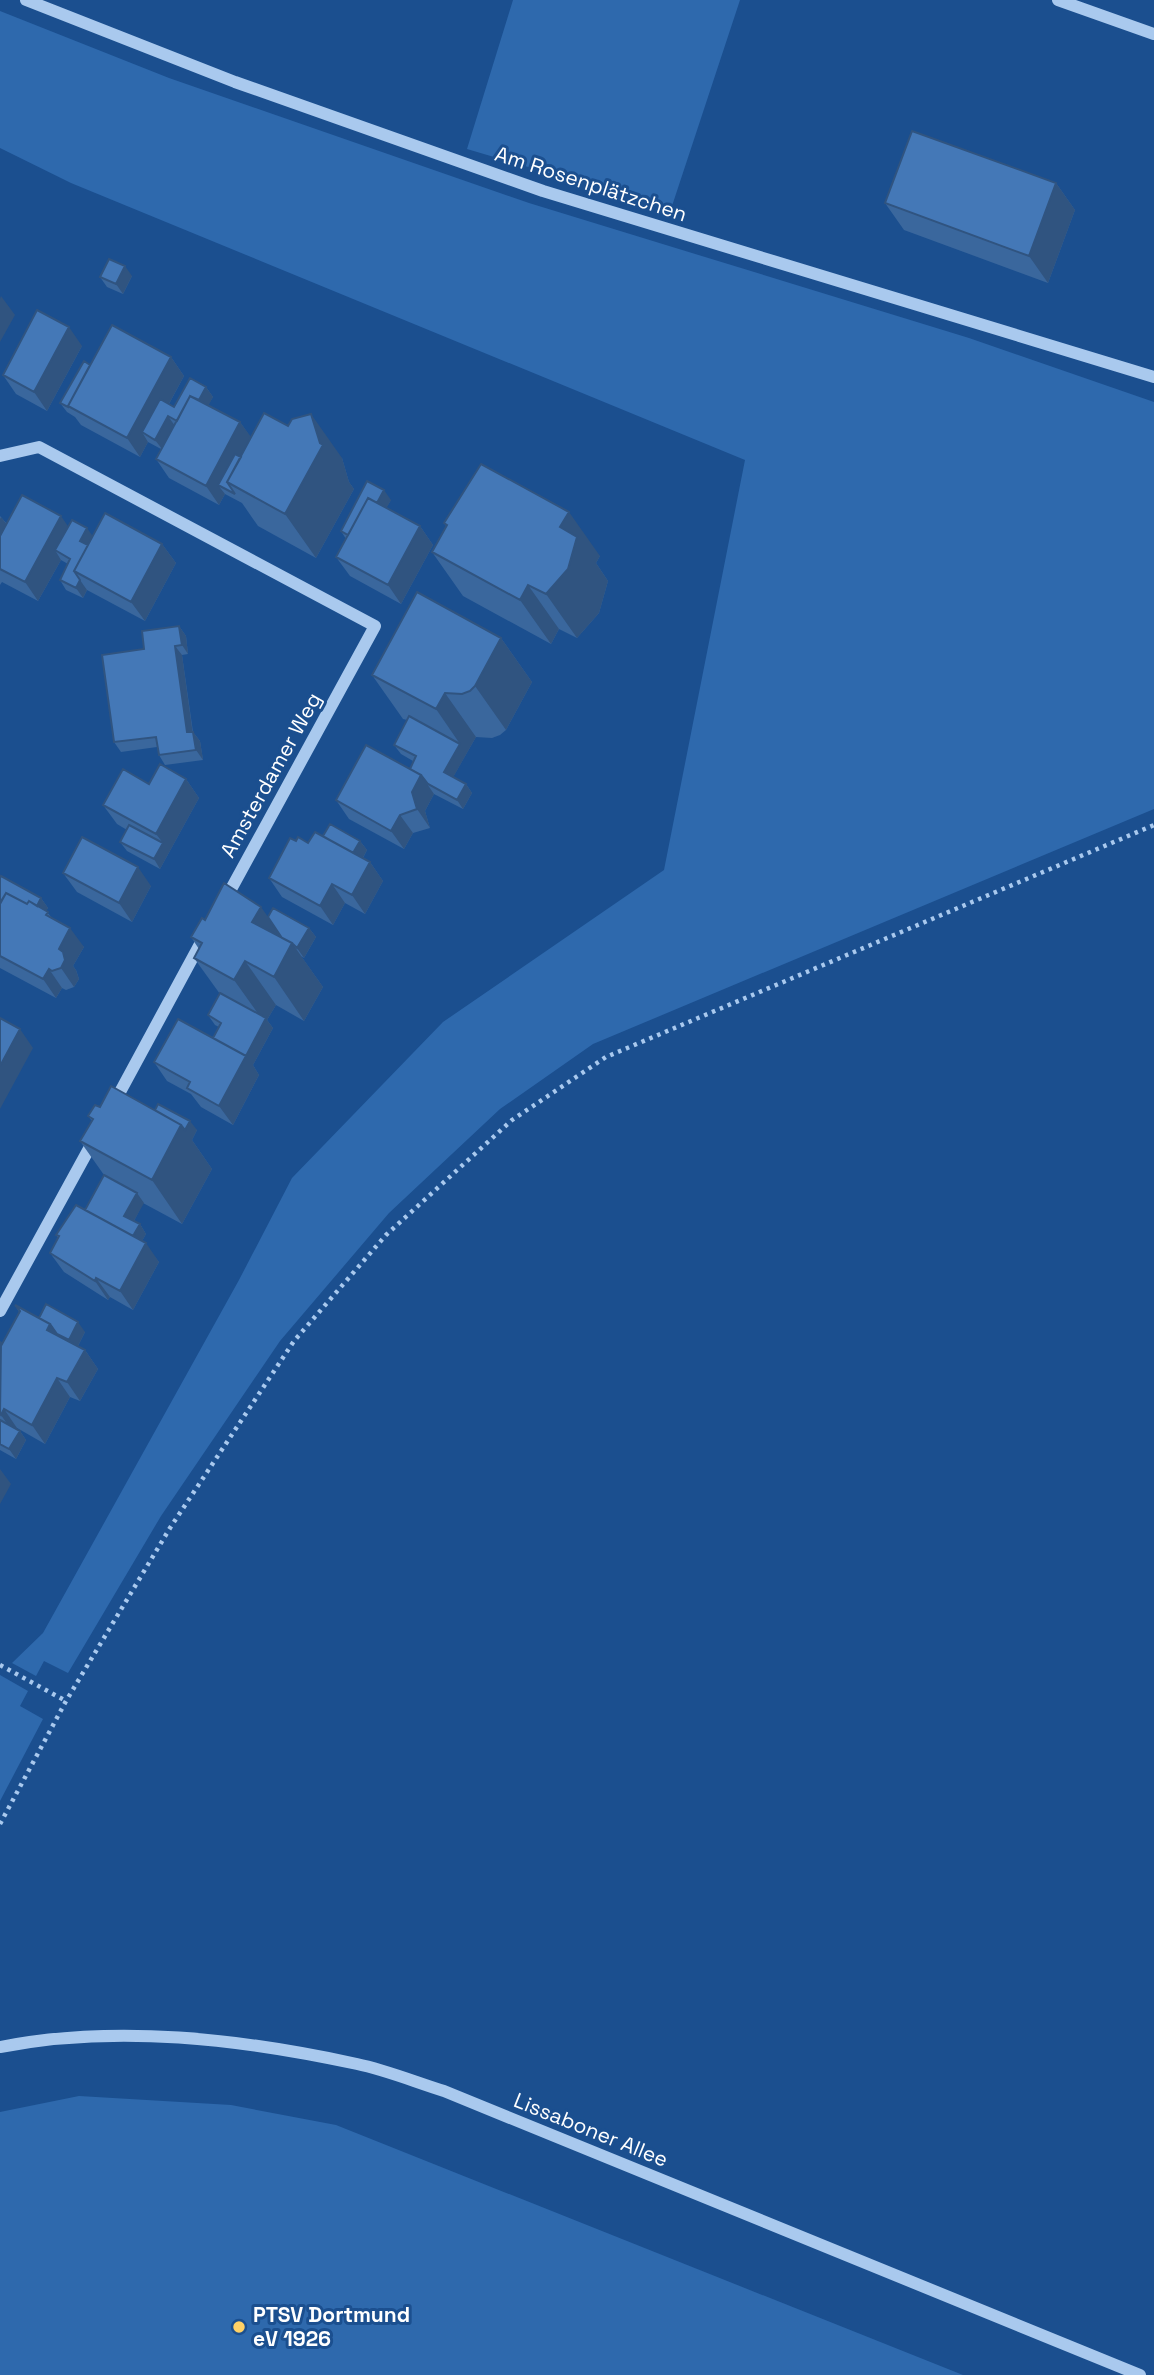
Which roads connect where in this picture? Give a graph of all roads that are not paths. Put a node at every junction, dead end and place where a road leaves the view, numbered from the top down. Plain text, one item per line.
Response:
1 (26, 0) edge
2 (1058, 0) edge
3 (1154, 34) edge
4 (1154, 377) edge
5 (0, 456) edge
6 (107, 1115) edge
7 (100, 1127) edge
8 (0, 1311) edge
9 (0, 2047) edge
10 (1140, 2375) edge

1 - 4 street, Am Rosenplätzchen
2 - 3 street
5 - 6 street, Amsterdamer Weg
7 - 8 street
9 - 10 street, Lissaboner Allee

